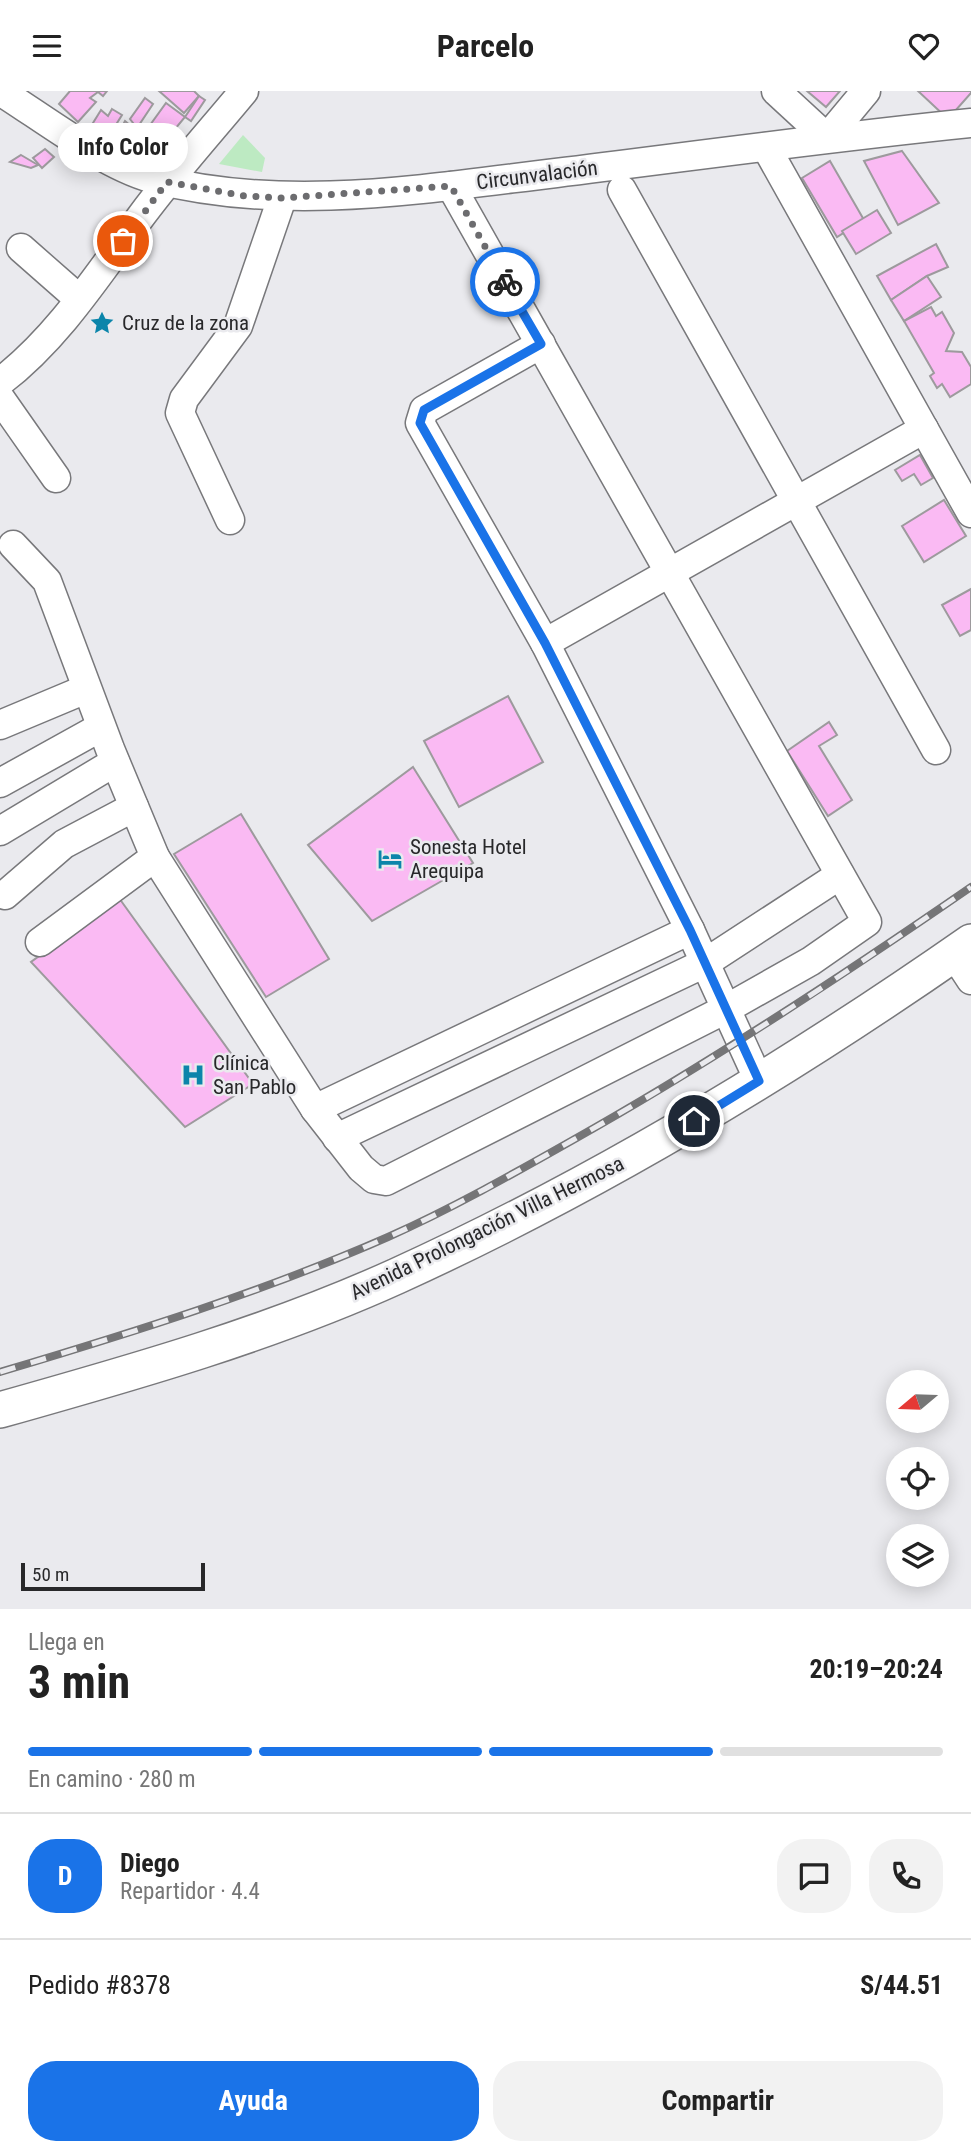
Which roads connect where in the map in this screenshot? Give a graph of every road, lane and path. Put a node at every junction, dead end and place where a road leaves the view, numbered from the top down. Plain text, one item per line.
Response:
1 (0, 91) edge
2 (244, 91) edge
3 (776, 91) edge
4 (866, 91) edge
5 (971, 123) edge
6 (827, 138) junction
7 (766, 147) junction
8 (167, 182) junction
9 (451, 186) junction
10 (622, 190) dead end
11 (282, 198) junction
12 (21, 248) dead end
13 (79, 299) junction
14 (541, 344) junction
15 (0, 381) edge
16 (0, 398) edge
17 (923, 429) junction
18 (56, 478) dead end
19 (798, 501) junction
20 (971, 513) edge
21 (230, 520) dead end
22 (13, 545) dead end
23 (670, 573) junction
24 (545, 643) junction
25 (86, 689) junction
26 (0, 725) edge
27 (101, 727) junction
28 (936, 750) dead end
29 (115, 762) junction
30 (0, 783) edge
31 (134, 807) junction
32 (0, 831) edge
33 (155, 857) junction
34 (840, 875) junction
35 (5, 895) dead end
36 (690, 930) junction
37 (40, 942) dead end
38 (653, 949) junction
39 (965, 959) edge
40 (696, 968) junction
41 (726, 1009) junction
42 (759, 1081) junction
43 (315, 1109) junction
44 (337, 1138) junction
45 (0, 1410) edge

1 - 8 street, Circunvalación
2 - 8 street
3 - 6 street
4 - 6 street
5 - 6 street, Circunvalación
6 - 7 street, Circunvalación
7 - 9 street, Circunvalación
7 - 17 street
8 - 11 street, Circunvalación
8 - 13 street
9 - 11 street, Circunvalación
9 - 14 street
10 - 19 street
11 - 21 street
12 - 13 street
13 - 15 street
14 - 23 street
14 - 24 street
16 - 18 street
17 - 19 street
17 - 20 street
19 - 23 street
19 - 28 street
22 - 25 street
23 - 24 street
23 - 34 street
24 - 36 street
25 - 26 street
25 - 27 street
27 - 29 street
27 - 30 street
29 - 31 street
29 - 32 street
31 - 33 street
31 - 35 street
33 - 37 street
33 - 43 street
34 - 40 street
34 - 41 street
36 - 38 street
36 - 40 street
38 - 40 street
38 - 43 street
39 - 42 main road, Avenida Prolongación Villa Hermosa
40 - 41 street
40 - 44 street
41 - 42 street
41 - 44 street
42 - 45 main road, Avenida Prolongación Villa Hermosa
43 - 44 street

